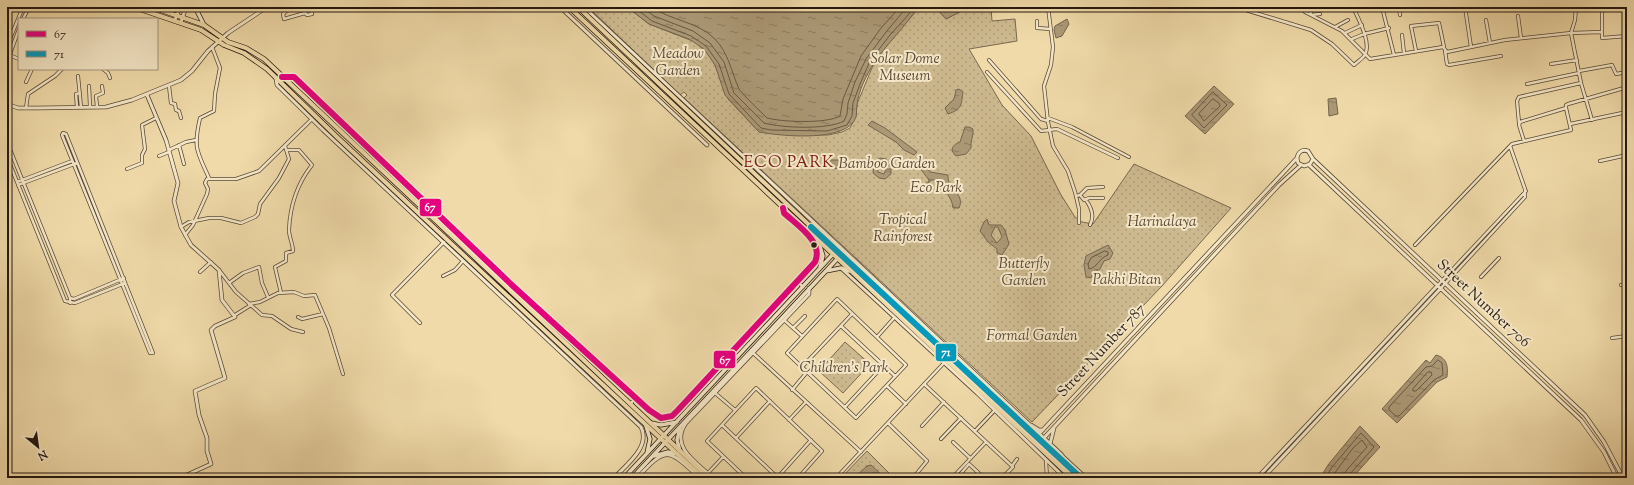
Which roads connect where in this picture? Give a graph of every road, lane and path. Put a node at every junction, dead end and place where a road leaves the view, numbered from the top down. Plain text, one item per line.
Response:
1 (23, 7) edge
2 (29, 7) edge
3 (134, 7) edge
4 (154, 7) edge
5 (180, 7) edge
6 (186, 7) edge
7 (194, 7) edge
8 (267, 7) edge
9 (287, 7) edge
10 (311, 7) edge
11 (560, 7) edge
12 (569, 7) edge
13 (578, 7) edge
14 (584, 7) edge
15 (1048, 7) edge
16 (1236, 7) edge
17 (1293, 7) edge
18 (1304, 7) edge
19 (1310, 7) edge
20 (1354, 7) edge
21 (1373, 7) edge
22 (1382, 7) edge
23 (1400, 7) edge
24 (1465, 7) edge
25 (1576, 7) edge
26 (1602, 7) edge
27 (1368, 8) dead end
28 (1433, 10) dead end
29 (1305, 12) junction
30 (1320, 14) dead end
31 (177, 15) junction
32 (1311, 15) junction
33 (1400, 15) dead end
34 (1518, 16) dead end
35 (183, 17) junction
36 (18, 18) edge
37 (24, 18) edge
38 (18, 19) edge
39 (175, 20) junction
40 (1348, 20) dead end
41 (1486, 20) dead end
42 (1037, 21) dead end
43 (181, 22) junction
44 (204, 25) junction
45 (1362, 25) junction
46 (1335, 27) junction
47 (1389, 28) junction
48 (1052, 29) junction
49 (18, 32) edge
50 (1602, 32) junction
51 (1344, 33) junction
52 (1571, 33) junction
53 (1364, 34) junction
54 (1402, 35) dead end
55 (1627, 36) edge
56 (1521, 38) junction
57 (1352, 39) junction
58 (221, 40) junction
59 (1490, 43) junction
60 (7, 46) edge
61 (212, 47) junction
62 (1444, 47) junction
63 (1471, 47) junction
64 (1445, 50) junction
65 (1416, 51) junction
66 (1404, 53) junction
67 (9, 55) junction
68 (1394, 55) junction
69 (1364, 56) junction
70 (1501, 56) dead end
71 (18, 59) edge
72 (989, 60) dead end
73 (1577, 60) junction
74 (7, 62) edge
75 (1551, 64) dead end
76 (32, 70) edge
77 (61, 70) edge
78 (104, 70) edge
79 (988, 72) dead end
80 (1579, 72) junction
81 (1627, 72) edge
82 (78, 76) dead end
83 (282, 77) junction
84 (110, 78) dead end
85 (276, 79) junction
86 (26, 82) dead end
87 (1581, 83) junction
88 (1527, 84) dead end
89 (89, 86) dead end
90 (102, 86) dead end
91 (169, 86) junction
92 (1624, 88) dead end
93 (147, 95) junction
94 (1587, 99) junction
95 (7, 104) edge
96 (90, 106) junction
97 (79, 107) junction
98 (97, 107) junction
99 (26, 108) junction
100 (1566, 108) junction
101 (1627, 112) edge
102 (156, 118) junction
103 (181, 118) dead end
104 (312, 119) junction
105 (1048, 120) junction
106 (1592, 120) junction
107 (1519, 123) junction
108 (1570, 124) junction
109 (1049, 130) junction
110 (196, 140) junction
111 (1524, 141) junction
112 (7, 142) edge
113 (179, 145) junction
114 (707, 145) dead end
115 (1511, 145) junction
116 (285, 146) junction
117 (286, 150) junction
118 (169, 151) junction
119 (1627, 155) edge
120 (160, 156) dead end
121 (7, 157) edge
122 (1129, 157) dead end
123 (1118, 158) dead end
124 (1296, 158) junction
125 (76, 159) junction
126 (1313, 159) junction
127 (72, 161) junction
128 (1600, 161) dead end
129 (77, 163) junction
130 (73, 164) junction
131 (184, 164) dead end
132 (1301, 165) junction
133 (1309, 165) junction
134 (127, 169) dead end
135 (210, 178) junction
136 (23, 182) junction
137 (18, 184) junction
138 (1103, 187) dead end
139 (1526, 191) junction
140 (1080, 195) junction
141 (1076, 196) junction
142 (1103, 198) dead end
143 (1086, 200) junction
144 (783, 208) junction
145 (195, 221) junction
146 (1078, 223) dead end
147 (1090, 225) dead end
148 (181, 227) junction
149 (185, 235) junction
150 (818, 240) junction
151 (444, 242) junction
152 (1415, 245) dead end
153 (834, 252) junction
154 (839, 256) junction
155 (1499, 258) dead end
156 (464, 261) junction
157 (211, 262) junction
158 (841, 268) junction
159 (219, 270) junction
160 (818, 270) junction
161 (826, 271) junction
162 (200, 272) dead end
163 (852, 272) junction
164 (443, 276) dead end
165 (1480, 277) dead end
166 (124, 278) junction
167 (120, 280) junction
168 (798, 281) junction
169 (125, 282) junction
170 (1442, 282) junction
171 (229, 283) junction
172 (808, 283) junction
173 (122, 284) junction
174 (1627, 284) edge
175 (1445, 285) junction
176 (1621, 285) dead end
177 (803, 287) junction
178 (810, 287) junction
179 (1440, 287) junction
180 (870, 291) junction
181 (281, 293) junction
182 (268, 297) junction
183 (70, 298) junction
184 (70, 304) junction
185 (250, 304) junction
186 (323, 314) junction
187 (852, 314) junction
188 (235, 315) junction
189 (804, 316) dead end
190 (298, 317) dead end
191 (894, 318) junction
192 (784, 320) junction
193 (420, 323) dead end
194 (841, 326) junction
195 (793, 328) junction
196 (303, 332) dead end
197 (802, 336) junction
198 (1627, 336) edge
199 (877, 337) junction
200 (1612, 338) dead end
201 (752, 352) junction
202 (944, 364) junction
203 (884, 365) junction
204 (802, 367) junction
205 (807, 372) junction
206 (343, 374) dead end
207 (895, 376) junction
208 (924, 384) junction
209 (887, 386) junction
210 (792, 390) junction
211 (715, 393) junction
212 (690, 397) junction
213 (636, 398) junction
214 (770, 401) junction
215 (695, 402) junction
216 (806, 402) junction
217 (944, 402) junction
218 (630, 404) junction
219 (906, 404) junction
220 (1066, 406) junction
221 (845, 408) junction
222 (1070, 409) junction
223 (735, 410) junction
224 (995, 410) junction
225 (961, 418) junction
226 (790, 420) junction
227 (677, 422) junction
228 (647, 423) junction
229 (888, 423) junction
230 (1028, 424) junction
231 (681, 425) junction
232 (722, 425) junction
233 (922, 426) dead end
234 (1054, 426) junction
235 (1043, 430) junction
236 (975, 431) junction
237 (1038, 435) junction
238 (736, 438) junction
239 (664, 439) junction
240 (941, 439) dead end
241 (1042, 439) junction
242 (811, 440) junction
243 (953, 442) dead end
244 (986, 442) junction
245 (1050, 444) junction
246 (861, 452) junction
247 (682, 453) junction
248 (647, 454) junction
249 (677, 454) junction
250 (1060, 455) junction
251 (723, 456) junction
252 (651, 457) junction
253 (970, 458) junction
254 (1018, 459) dead end
255 (1046, 459) junction
256 (1012, 466) junction
257 (624, 467) junction
258 (1073, 468) junction
259 (629, 473) junction
260 (708, 473) junction
261 (1047, 476) edge
262 (180, 478) edge
263 (614, 478) edge
264 (624, 478) edge
265 (632, 478) edge
266 (636, 478) edge
267 (700, 478) edge
268 (704, 478) edge
269 (709, 478) edge
270 (713, 478) edge
271 (746, 478) edge
272 (777, 478) edge
273 (798, 478) edge
274 (836, 478) edge
275 (913, 478) edge
276 (952, 478) edge
277 (957, 478) edge
278 (984, 478) edge
279 (1002, 478) edge
280 (1039, 478) edge
281 (1065, 478) edge
282 (1072, 478) edge
283 (1082, 478) edge
284 (1086, 478) edge
285 (1257, 478) edge
286 (1263, 478) edge
287 (1616, 478) edge
288 (1623, 478) edge

1 - 36 street
2 - 37 street
3 - 39 main road
4 - 31 main road
5 - 31 street
6 - 35 street
7 - 44 main road
8 - 58 street
9 - 10 street
11 - 114 street
12 - 144 main road
13 - 153 main road
14 - 230 street
15 - 48 street
16 - 69 street
17 - 29 street
18 - 29 street
19 - 32 street
20 - 45 street
21 - 27 street
22 - 47 street
23 - 33 street
24 - 28 street
24 - 63 street
25 - 52 street
26 - 50 street
29 - 32 street
30 - 32 street
31 - 35 main road
31 - 39 street
32 - 46 street
34 - 56 street
35 - 43 street
35 - 44 main road
38 - 60 street
39 - 43 main road
40 - 46 street
41 - 59 street
42 - 48 street
43 - 58 main road
44 - 58 main road
45 - 51 street
45 - 53 street
46 - 51 street
47 - 53 street
47 - 68 street
48 - 105 street
49 - 67 street
50 - 52 street
50 - 55 street
51 - 57 street
52 - 56 street
52 - 73 street
53 - 57 street
53 - 69 street
54 - 66 street
56 - 59 street
57 - 69 street
58 - 61 street
58 - 83 main road
58 - 85 main road
59 - 63 street
61 - 91 street
61 - 110 street
62 - 64 street
62 - 65 street
62 - 65 street
63 - 64 street
64 - 70 street
65 - 66 street
66 - 68 street
67 - 71 street
67 - 74 street
68 - 69 street
72 - 105 street
73 - 75 street
73 - 80 street
76 - 86 street
77 - 99 street
78 - 84 street
79 - 109 street
80 - 81 street
80 - 87 street
80 - 88 street
82 - 97 street
83 - 213 street
83 - 218 main road
85 - 104 street
85 - 228 main road
87 - 94 street
87 - 107 street
89 - 96 street
90 - 98 street
91 - 93 street
91 - 103 street
92 - 94 street
93 - 98 street
93 - 102 street
94 - 100 street
94 - 106 street
95 - 99 street
96 - 97 street
96 - 98 street
97 - 99 street
100 - 107 street
100 - 108 street
101 - 106 street
102 - 118 street
102 - 134 street
104 - 116 street
104 - 151 street
105 - 109 street
105 - 122 street
106 - 108 street
107 - 111 street
108 - 111 street
109 - 123 street
109 - 141 street
110 - 113 street
110 - 135 street
111 - 115 street
112 - 136 street
113 - 118 street
113 - 131 street
115 - 139 street
115 - 152 street
116 - 117 street
116 - 135 street
117 - 145 street
117 - 181 street
118 - 120 street
118 - 148 street
119 - 128 street
121 - 137 street
124 - 126 street
124 - 132 street
124 - 220 street, Street Number 787
125 - 127 street
125 - 127 street
125 - 129 street
126 - 133 street
126 - 170 street, Street Number 706
127 - 130 street
127 - 136 street
129 - 130 street
129 - 166 street
130 - 136 street
130 - 167 street
132 - 133 street
132 - 222 street, Street Number 787
133 - 179 street, Street Number 706
135 - 145 street
136 - 137 street
136 - 183 street
137 - 184 street
138 - 140 street
139 - 170 street
139 - 175 street
140 - 141 street
140 - 143 street
141 - 146 street
142 - 143 street
143 - 147 street
144 - 150 main road
144 - 168 street
145 - 148 street
145 - 149 street
148 - 149 street
149 - 157 street
150 - 153 main road
150 - 160 main road
151 - 156 street
151 - 193 street
153 - 154 main road
153 - 160 main road
154 - 161 main road
154 - 163 main road
154 - 237 main road
155 - 165 street
156 - 164 street
156 - 257 street
157 - 159 street
157 - 162 street
158 - 161 main road
158 - 163 main road
158 - 180 street
159 - 171 street
159 - 188 street
160 - 172 main road
161 - 178 main road
163 - 180 main road
166 - 167 street
166 - 169 street
167 - 173 street
167 - 183 street
168 - 177 street
168 - 212 street
169 - 173 street
169 - 173 street
170 - 175 street, Street Number 706
170 - 179 street
171 - 182 street
171 - 185 street
172 - 177 main road
172 - 178 main road
173 - 184 street
174 - 176 street
175 - 179 street
175 - 288 street, Street Number 706
177 - 215 main road
178 - 192 street
178 - 201 main road
179 - 285 street
179 - 286 street
179 - 287 street, Street Number 706
180 - 191 street
180 - 282 main road
181 - 182 street
181 - 186 street
182 - 185 street
183 - 184 street
185 - 188 street
185 - 196 street
186 - 190 street
186 - 206 street
187 - 194 street
187 - 197 street
187 - 199 street
188 - 262 street
189 - 195 street
191 - 199 street
191 - 202 street
192 - 195 street
192 - 201 street
194 - 203 street
194 - 204 street
195 - 197 street
197 - 204 street
198 - 200 street
199 - 207 street
201 - 210 street
201 - 211 street
201 - 231 main road
202 - 208 street
202 - 224 street
203 - 207 street
203 - 221 street
204 - 205 street
205 - 210 street
205 - 221 street
207 - 209 street
208 - 217 street
208 - 219 street
209 - 219 street
209 - 221 street
210 - 216 street
211 - 223 street
211 - 260 street
212 - 213 street
212 - 215 street
213 - 218 street
214 - 223 street
214 - 226 street
214 - 238 street
215 - 227 main road
216 - 226 street
216 - 246 street
217 - 225 street
217 - 233 street
218 - 228 main road
219 - 229 street
220 - 222 street
220 - 235 street, Street Number 787
222 - 234 street, Street Number 787
223 - 232 street
224 - 236 street
224 - 255 street
225 - 236 street
225 - 240 street
226 - 242 street
227 - 228 main road
227 - 239 main road
228 - 239 main road
228 - 248 main road
229 - 246 street
229 - 275 street
230 - 235 street
230 - 237 street
231 - 239 main road
231 - 247 main road
232 - 238 street
232 - 251 street
234 - 241 street, Street Number 787
234 - 245 street
235 - 237 street, Street Number 787
236 - 244 street
237 - 241 main road
238 - 272 street
239 - 247 main road
239 - 248 main road
239 - 249 main road
239 - 252 main road
241 - 245 street
241 - 250 main road
242 - 272 street
242 - 273 street
243 - 253 street
244 - 253 street
244 - 256 street
245 - 250 street
246 - 274 street
247 - 269 main road
248 - 259 main road
249 - 252 main road
249 - 268 main road
250 - 258 main road
251 - 260 street
251 - 271 street
252 - 265 main road
253 - 276 street
254 - 256 street
255 - 261 street
255 - 281 street
256 - 279 street
257 - 259 street
257 - 263 street
258 - 283 main road
258 - 284 street
259 - 264 main road
260 - 270 street
261 - 280 street
266 - 267 street
277 - 278 street

